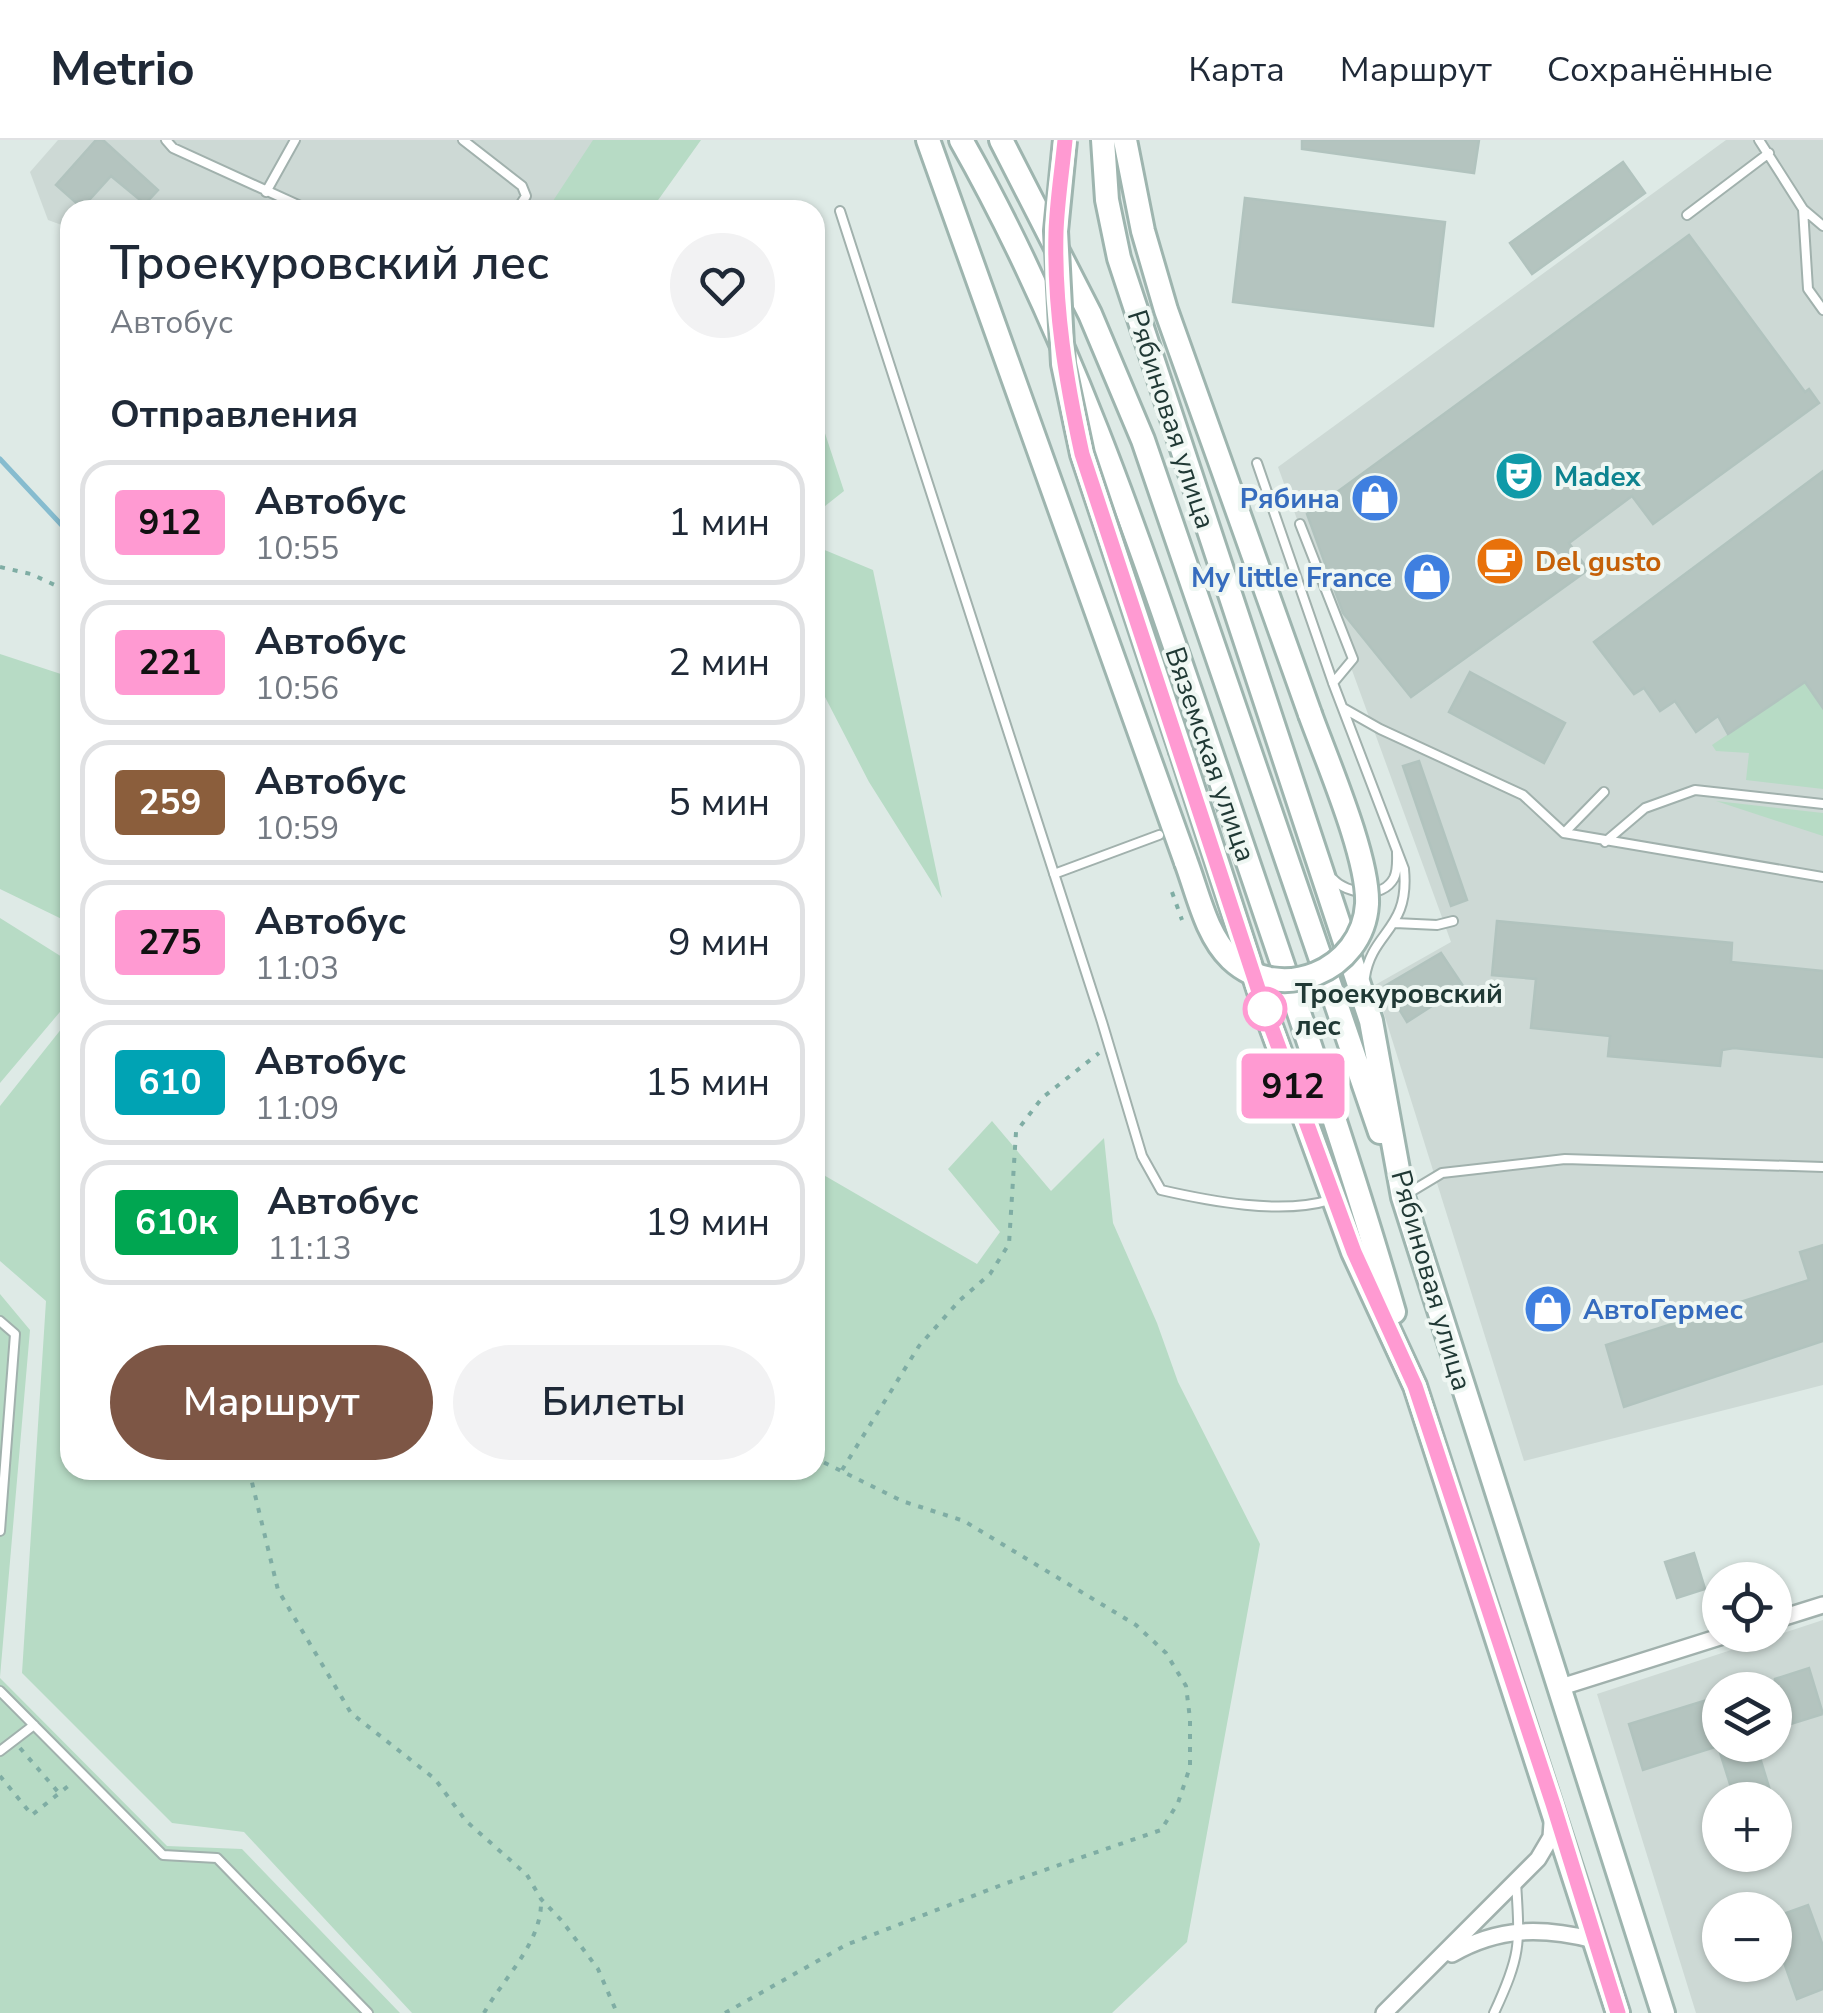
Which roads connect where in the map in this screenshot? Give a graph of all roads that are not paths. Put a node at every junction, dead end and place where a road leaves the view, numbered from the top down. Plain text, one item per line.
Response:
1 (166, 140) edge
2 (295, 140) edge
3 (463, 140) edge
4 (928, 140) edge
5 (961, 140) edge
6 (1000, 140) edge
7 (1065, 140) edge
8 (1103, 140) edge
9 (1124, 140) edge
10 (1759, 140) edge
11 (1768, 152) junction
12 (266, 192) junction
13 (285, 200) edge
14 (523, 200) edge
15 (1803, 209) junction
16 (840, 211) dead end
17 (1687, 216) dead end
18 (1823, 226) edge
19 (1823, 310) edge
20 (1257, 463) dead end
21 (1300, 524) dead end
22 (1333, 683) junction
23 (1343, 708) junction
24 (1604, 792) dead end
25 (1823, 804) edge
26 (1564, 834) junction
27 (1159, 835) dead end
28 (1605, 842) junction
29 (1398, 848) junction
30 (1322, 865) junction
31 (1054, 874) junction
32 (1823, 878) edge
33 (1453, 921) dead end
34 (1395, 923) junction
35 (1371, 1021) junction
36 (1823, 1167) edge
37 (1403, 1196) junction
38 (1334, 1198) junction
39 (0, 1321) edge
40 (1415, 1386) junction
41 (0, 1531) edge
42 (1823, 1605) edge
43 (1792, 1615) edge
44 (1702, 1643) edge
45 (1558, 1688) junction
46 (0, 1692) edge
47 (34, 1726) junction
48 (0, 1751) edge
49 (1553, 1804) junction
50 (1516, 1882) junction
51 (1519, 1930) junction
52 (1594, 1940) junction
53 (1424, 1974) junction
54 (368, 2013) edge
55 (1384, 2013) edge
56 (1494, 2013) edge
57 (1618, 2013) edge
58 (1663, 2013) edge

1 - 12 lane
2 - 12 lane
3 - 14 lane
4 - 9 main road, bridge
5 - 40 main road, Вяземская улица
6 - 37 main road, Вяземская улица
7 - 38 main road, Рябиновая улица, bridge
8 - 30 main road, Рябиновая улица
10 - 11 lane
11 - 15 lane
11 - 17 lane
12 - 13 lane
15 - 18 lane
15 - 19 lane
16 - 31 lane
20 - 22 lane
21 - 22 lane
22 - 23 lane
23 - 26 lane
23 - 29 lane
24 - 26 lane
25 - 28 lane
26 - 28 lane
27 - 31 lane
28 - 32 lane
29 - 30 lane
29 - 34 lane
30 - 35 main road, Рябиновая улица
31 - 38 lane
33 - 34 lane
34 - 35 lane
35 - 37 main road, Рябиновая улица
36 - 37 lane
37 - 45 main road, Рябиновая улица
38 - 40 main road, Рябиновая улица
39 - 41 lane
40 - 49 main road, Рябиновая улица
42 - 43 street
44 - 45 street
45 - 58 main road, Рябиновая улица
46 - 47 lane
47 - 48 lane
47 - 54 lane
49 - 50 street
49 - 52 main road, Рябиновая улица
50 - 51 lane
50 - 53 street
51 - 52 street
51 - 53 street
51 - 56 lane
52 - 57 main road, Рябиновая улица
53 - 55 street

